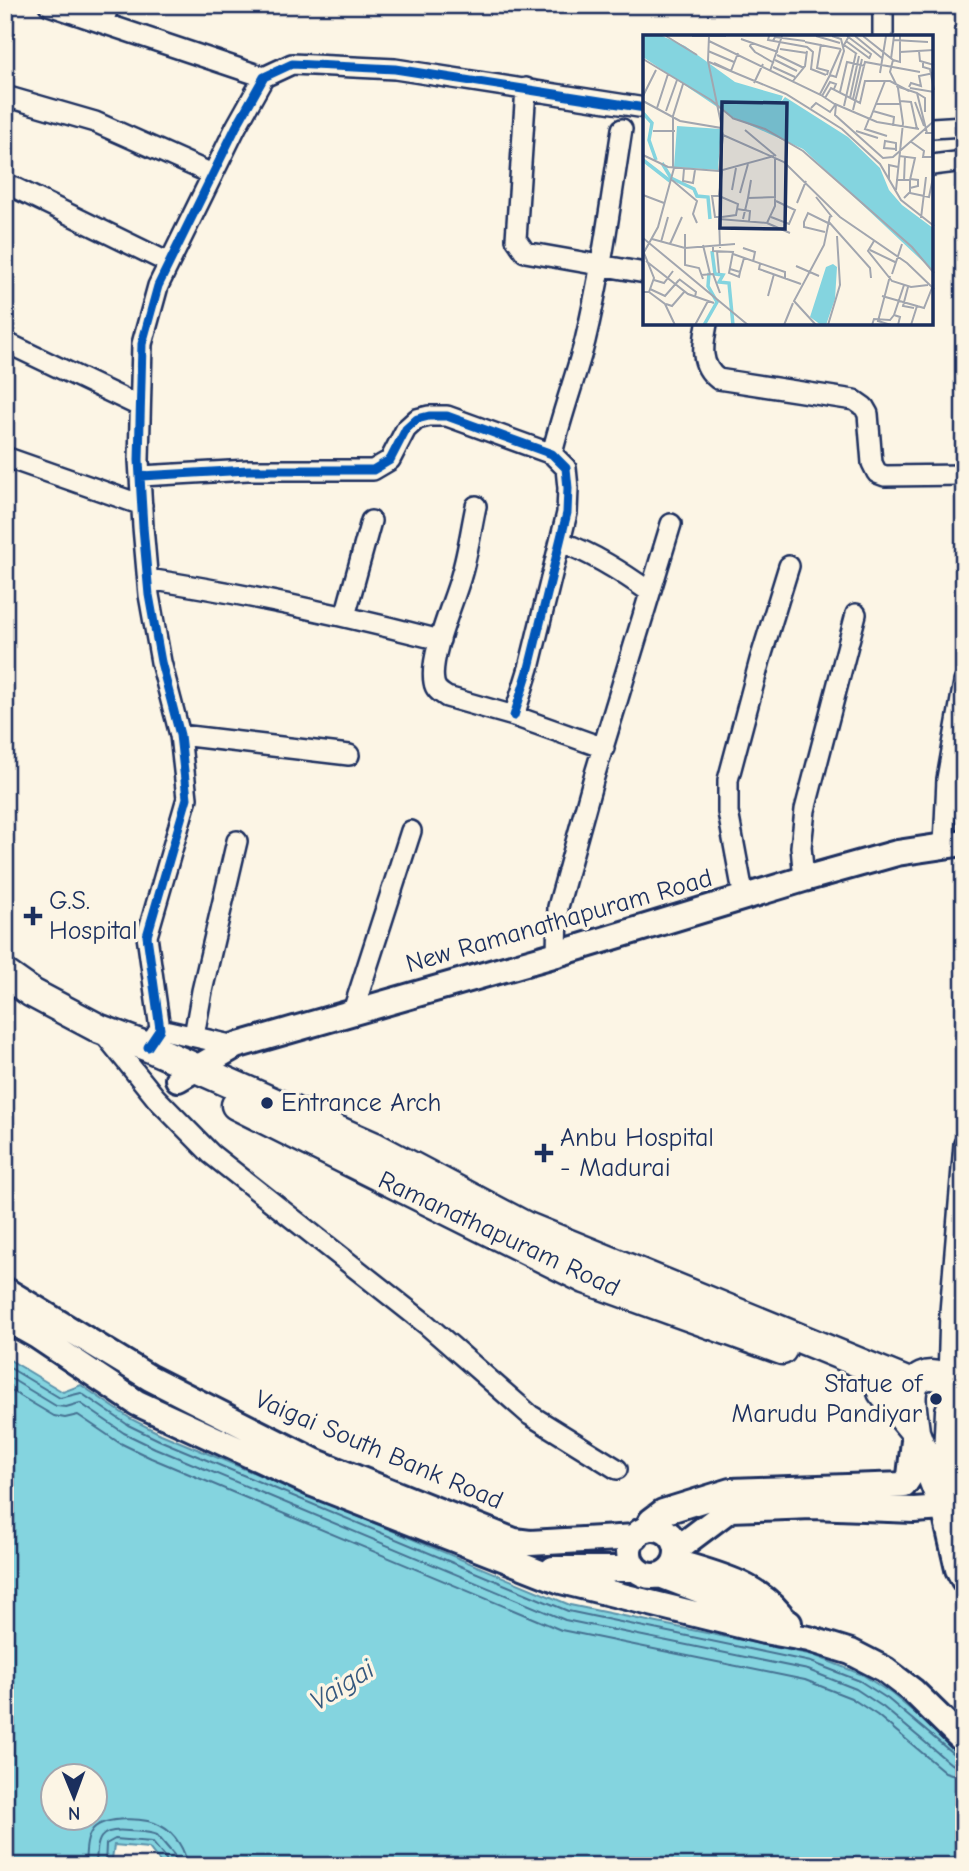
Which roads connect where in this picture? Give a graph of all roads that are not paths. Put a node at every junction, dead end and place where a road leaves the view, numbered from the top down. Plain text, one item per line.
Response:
1 (49, 5) edge
2 (883, 5) edge
3 (106, 13) edge
4 (883, 35) edge
5 (264, 77) junction
6 (526, 88) junction
7 (5, 96) edge
8 (643, 108) edge
9 (964, 126) edge
10 (934, 128) edge
11 (622, 129) dead end
12 (964, 161) edge
13 (934, 165) edge
14 (212, 174) junction
15 (5, 183) edge
16 (169, 263) junction
17 (600, 264) junction
18 (643, 273) edge
19 (707, 326) edge
20 (5, 342) edge
21 (139, 406) junction
22 (552, 454) junction
23 (5, 457) edge
24 (964, 475) edge
25 (141, 476) junction
26 (142, 505) junction
27 (476, 506) dead end
28 (371, 521) dead end
29 (671, 524) dead end
30 (561, 542) junction
31 (789, 566) dead end
32 (148, 579) junction
33 (650, 592) junction
34 (856, 614) dead end
35 (345, 616) junction
36 (440, 640) junction
37 (964, 682) edge
38 (513, 716) junction
39 (180, 735) junction
40 (604, 748) junction
41 (349, 755) dead end
42 (411, 831) dead end
43 (237, 841) dead end
44 (954, 844) edge
45 (804, 879) junction
46 (744, 898) junction
47 (557, 954) junction
48 (5, 974) edge
49 (5, 997) edge
50 (353, 1011) junction
51 (194, 1036) junction
52 (154, 1038) junction
53 (109, 1040) junction
54 (235, 1045) junction
55 (187, 1073) junction
56 (964, 1144) edge
57 (5, 1290) edge
58 (5, 1318) edge
59 (948, 1380) junction
60 (914, 1408) junction
61 (617, 1469) dead end
62 (959, 1497) edge
63 (641, 1533) junction
64 (670, 1562) junction
65 (533, 1568) junction
66 (636, 1569) junction
67 (964, 1580) edge
68 (809, 1639) junction
69 (964, 1741) edge

1 - 3 street
2 - 4 street
3 - 5 street
5 - 6 street
5 - 14 street
6 - 8 street
6 - 17 street
7 - 14 street
9 - 10 street
11 - 17 street
12 - 13 street
14 - 16 street
15 - 16 street
16 - 21 street
17 - 18 street
17 - 22 street
19 - 24 street
20 - 21 street
21 - 25 street
22 - 25 street
22 - 30 street
23 - 26 street
25 - 26 street
26 - 32 street
27 - 36 street
28 - 35 street
29 - 33 street
30 - 33 street
30 - 38 street
31 - 46 street
32 - 35 street
32 - 39 street
33 - 40 street
34 - 45 street
35 - 36 street
36 - 38 street
37 - 44 street
38 - 40 street
39 - 41 street
39 - 52 street
40 - 47 street
42 - 50 street
43 - 51 street
44 - 45 main road, New Ramanathapuram Road
45 - 46 main road, New Ramanathapuram Road
46 - 47 main road, New Ramanathapuram Road
47 - 50 main road, New Ramanathapuram Road
48 - 53 highway, Ramanathapuram Road
49 - 53 highway, Ramanathapuram Road
50 - 54 main road, New Ramanathapuram Road
51 - 52 street
51 - 54 street
52 - 53 highway, Ramanathapuram Road
52 - 55 highway, Ramanathapuram Road
53 - 55 highway, Ramanathapuram Road
53 - 61 street
54 - 55 main road, New Ramanathapuram Road
55 - 60 highway, Ramanathapuram Road
55 - 60 highway, Ramanathapuram Road
56 - 59 street
57 - 63 main road, Vaigai South Bank Road
58 - 65 main road, Vaigai South Bank Road
59 - 60 highway
59 - 62 highway
60 - 62 highway
60 - 63 main road
62 - 64 main road
62 - 67 main road
63 - 64 main road
63 - 66 main road
64 - 66 main road
64 - 68 main road, Vaigai South Bank Road
65 - 66 main road, Vaigai South Bank Road
65 - 68 main road, Vaigai South Bank Road
68 - 69 main road, Vaigai South Bank Road

